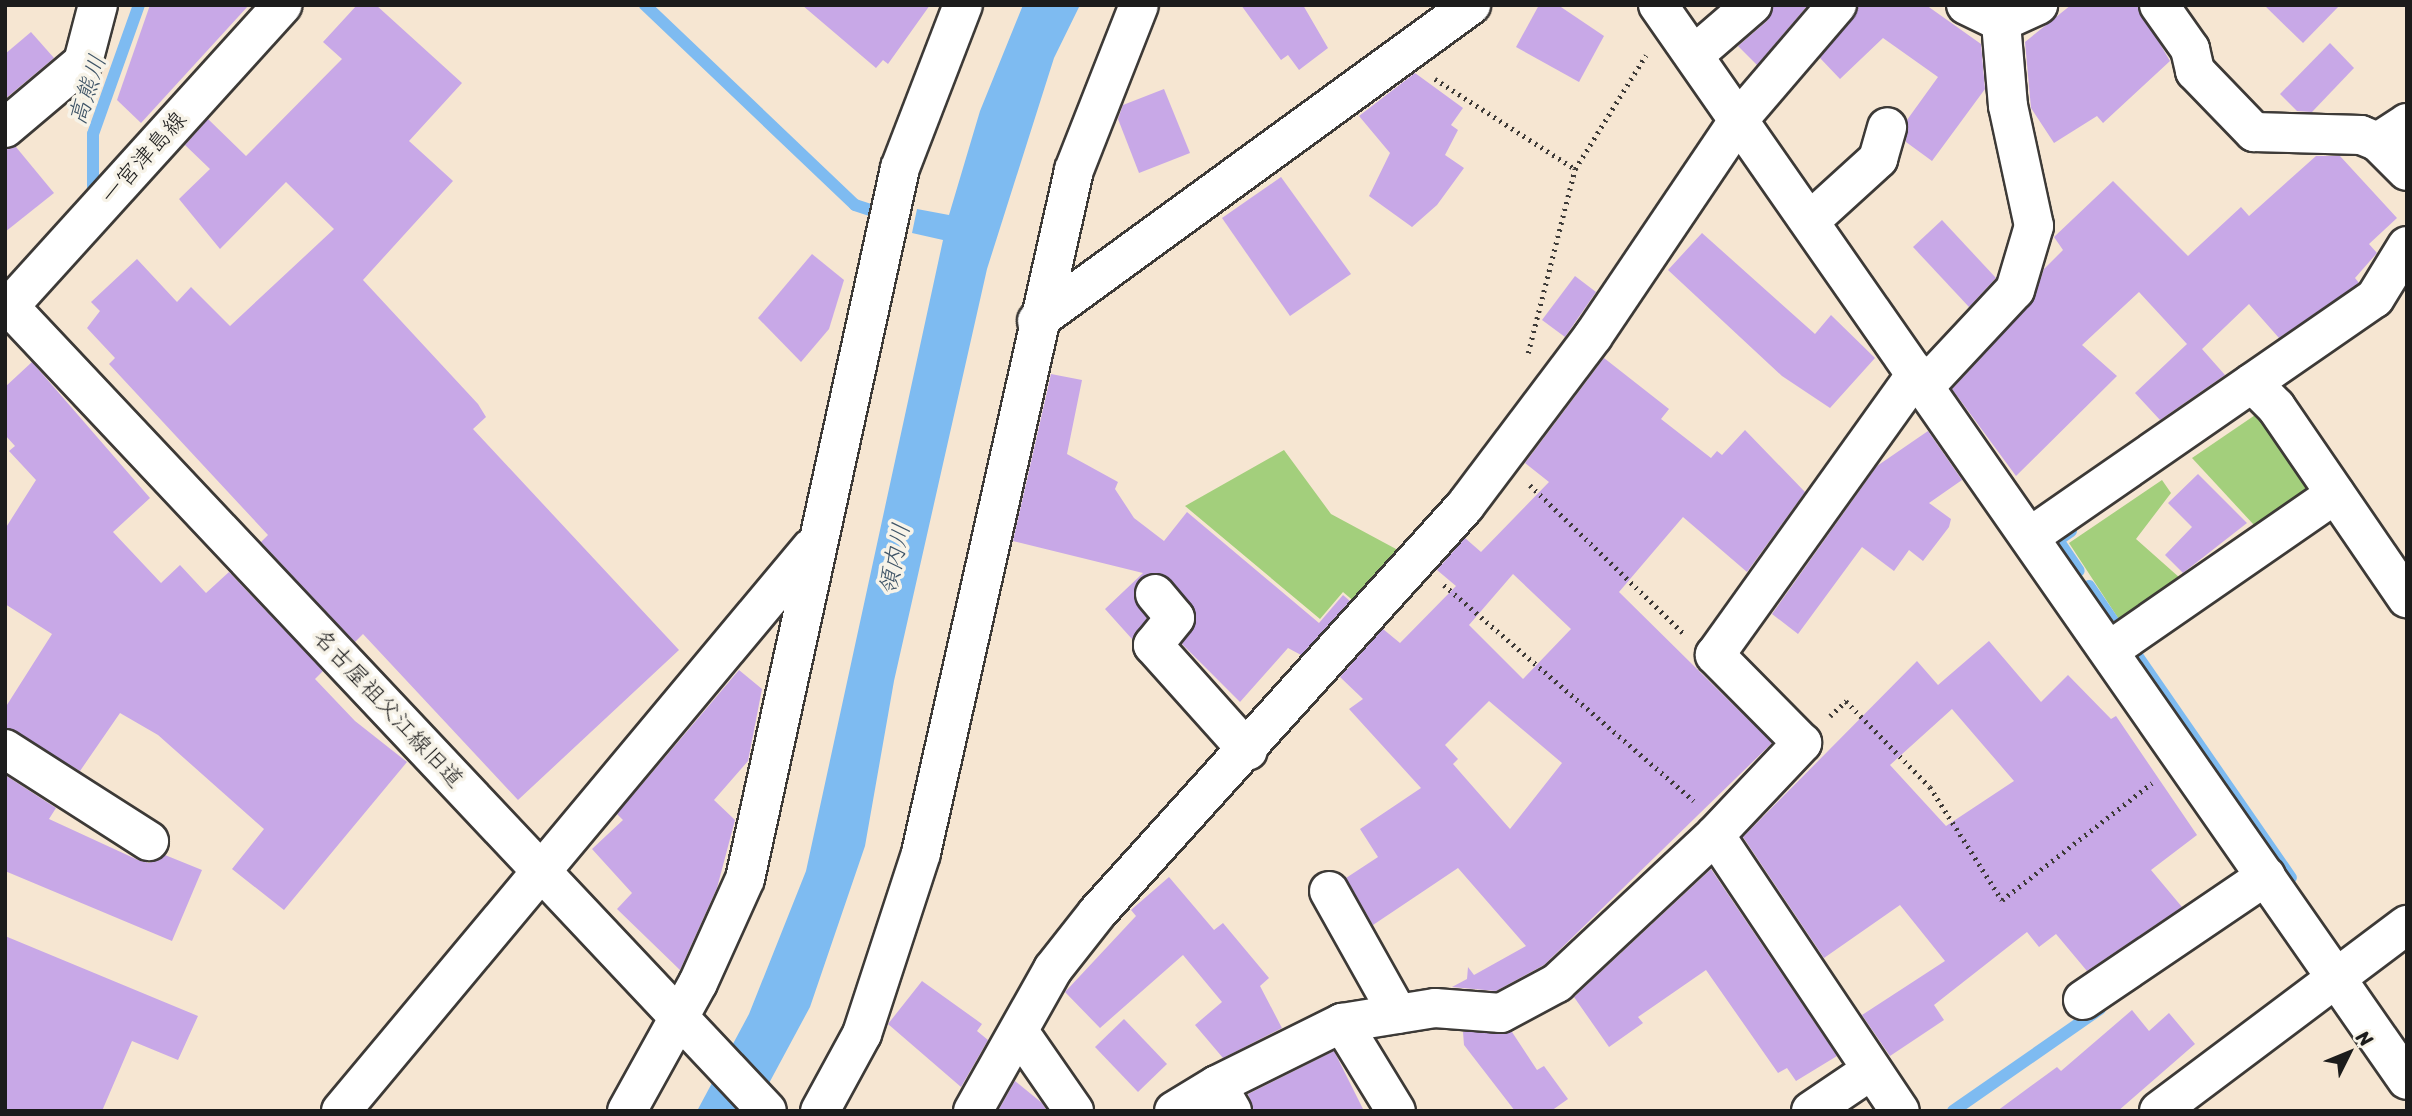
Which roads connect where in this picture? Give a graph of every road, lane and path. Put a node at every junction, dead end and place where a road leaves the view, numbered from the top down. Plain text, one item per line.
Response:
1 (98, 5) edge
2 (282, 5) edge
3 (963, 5) edge
4 (1139, 5) edge
5 (1471, 5) edge
6 (1752, 5) edge
7 (1838, 5) edge
8 (1966, 5) edge
9 (2038, 5) edge
10 (2159, 5) edge
11 (1663, 12) edge
12 (2001, 23) junction
13 (1404, 54) junction
14 (1694, 55) junction
15 (1740, 118) junction
16 (1887, 127) dead end
17 (5, 128) edge
18 (2393, 132) edge
19 (1576, 169) junction
20 (2407, 171) edge
21 (1811, 220) junction
22 (2407, 246) edge
23 (7, 306) edge
24 (1037, 321) junction
25 (1525, 366) dead end
26 (1922, 379) junction
27 (2252, 383) junction
28 (1502, 458) junction
29 (2335, 494) junction
30 (2031, 536) junction
31 (814, 544) junction
32 (1416, 563) junction
33 (1155, 594) dead end
34 (2407, 598) edge
35 (2110, 650) junction
36 (1715, 655) junction
37 (1802, 743) junction
38 (5, 749) edge
39 (1248, 751) junction
40 (2186, 757) junction
41 (1717, 830) junction
42 (149, 841) dead end
43 (540, 870) junction
44 (2266, 876) junction
45 (1329, 891) dead end
46 (2407, 925) edge
47 (2334, 975) junction
48 (2083, 1000) dead end
49 (1398, 1014) junction
50 (680, 1018) junction
51 (1342, 1023) junction
52 (1020, 1032) junction
53 (1870, 1071) junction
54 (2407, 1080) edge
55 (1224, 1098) edge
56 (341, 1111) edge
57 (627, 1111) edge
58 (767, 1111) edge
59 (820, 1111) edge
60 (973, 1111) edge
61 (1074, 1111) edge
62 (1174, 1111) edge
63 (1396, 1111) edge
64 (1811, 1111) edge
65 (1900, 1111) edge
66 (2160, 1111) edge

1 - 17 street
2 - 23 street, 一宮津島線
3 - 31 street
4 - 24 street
5 - 13 street
6 - 14 street
7 - 15 street
8 - 12 street
9 - 12 street
10 - 18 street
11 - 14 street
11 - 19 path
12 - 26 street
13 - 19 path
13 - 24 street
14 - 15 street
15 - 21 street
15 - 28 street
16 - 21 street
18 - 20 street
19 - 25 path
21 - 26 street
22 - 27 street
23 - 43 street, 名古屋祖父江線旧道
24 - 59 street
26 - 30 street
26 - 36 street
27 - 29 street
27 - 30 street
28 - 32 street
28 - 36 path
29 - 34 street
29 - 35 street
30 - 35 street
31 - 43 street
31 - 50 street
32 - 39 street
32 - 41 path
33 - 39 street
35 - 40 street
36 - 37 street
37 - 40 path
37 - 41 street
38 - 42 street
39 - 52 street
40 - 44 street
41 - 49 street
41 - 53 street
43 - 50 street, 名古屋祖父江線旧道
43 - 56 street
44 - 47 street
44 - 48 street
45 - 49 street
46 - 47 street
47 - 54 street
47 - 66 street
49 - 51 street
50 - 57 street
50 - 58 street, 名古屋祖父江線旧道
51 - 55 street
51 - 63 street
52 - 60 street
52 - 61 street
53 - 64 street
53 - 65 street
55 - 62 street

